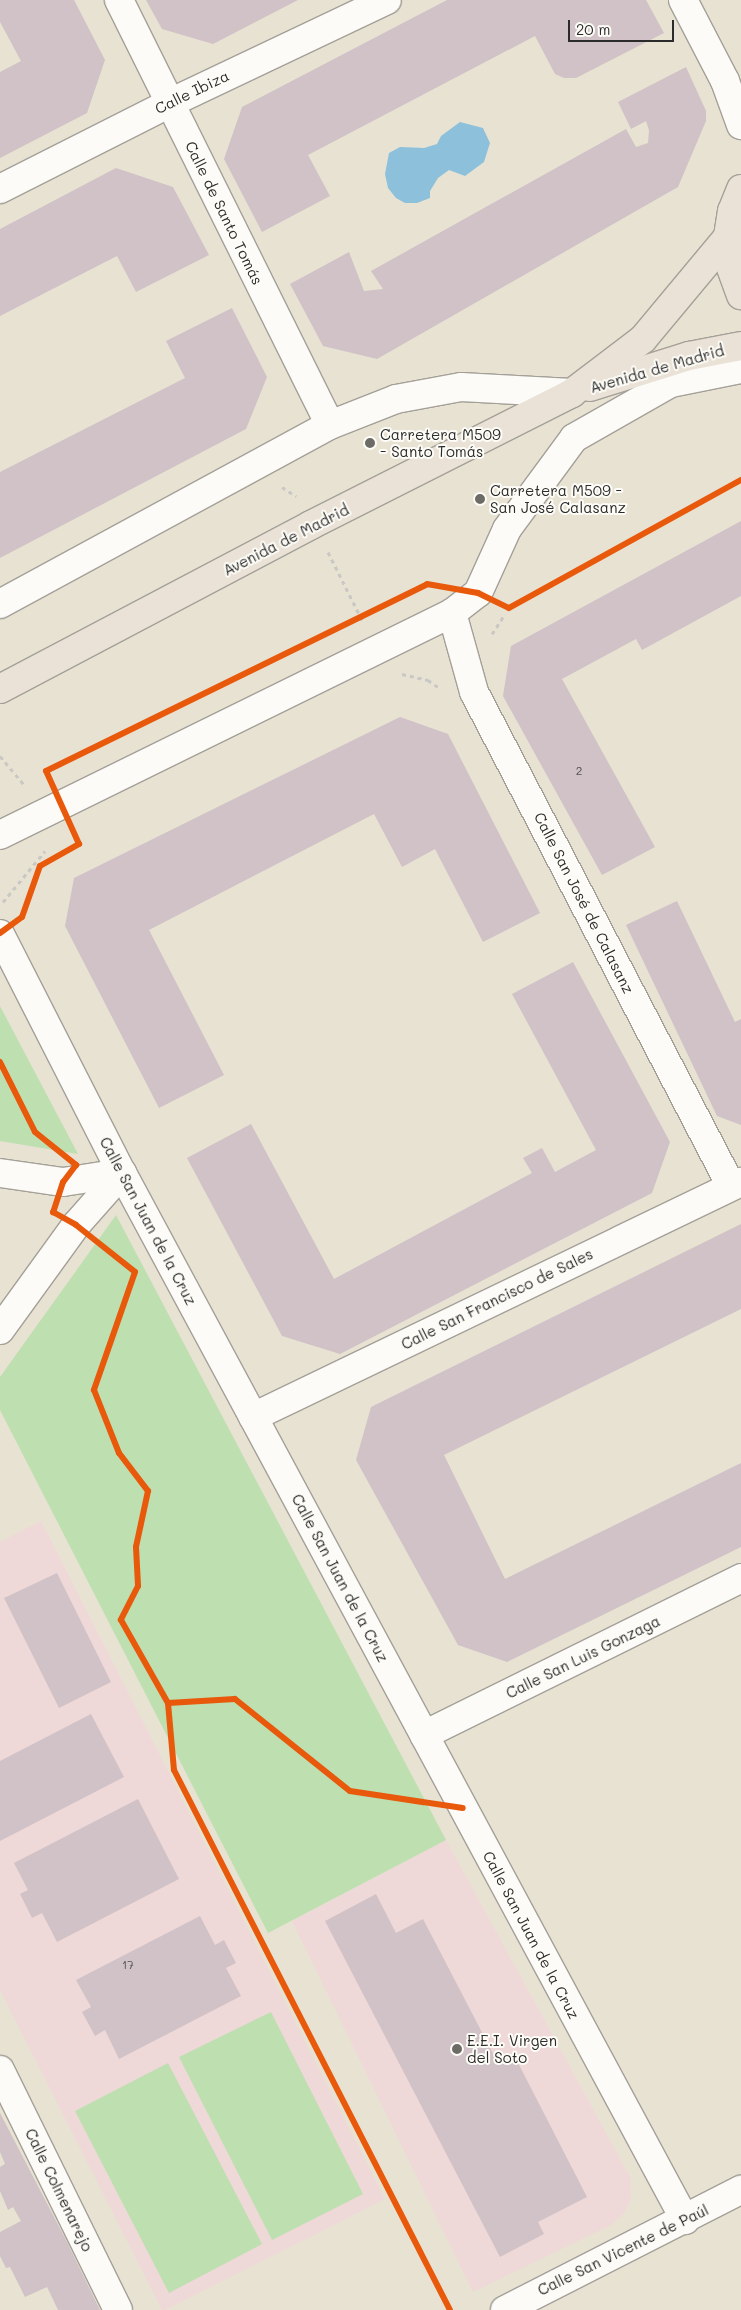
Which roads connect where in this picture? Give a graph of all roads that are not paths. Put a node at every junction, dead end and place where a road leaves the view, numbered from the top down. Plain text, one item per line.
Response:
1 (119, 0) edge
2 (387, 0) edge
3 (683, 0) edge
4 (170, 103) junction
5 (741, 125) edge
6 (741, 189) edge
7 (0, 190) edge
8 (728, 237) junction
9 (741, 295) edge
10 (741, 346) edge
11 (741, 369) edge
12 (572, 393) junction
13 (330, 425) junction
14 (0, 604) edge
15 (452, 613) junction
16 (0, 689) edge
17 (0, 835) edge
18 (0, 934) edge
19 (0, 1173) edge
20 (122, 1173) junction
21 (736, 1184) edge
22 (0, 1330) edge
23 (253, 1417) junction
24 (741, 1578) edge
25 (424, 1735) junction
26 (0, 2070) edge
27 (741, 2190) edge
28 (685, 2220) junction
29 (118, 2310) edge
30 (505, 2310) edge

1 - 4 street, Calle de Santo Tomás
2 - 4 street, Calle Ibiza
3 - 5 street
4 - 7 street, Calle Ibiza
4 - 13 street, Calle de Santo Tomás
6 - 8 main road
8 - 9 main road
8 - 12 main road, Avenida de Madrid
10 - 12 main road, Avenida de Madrid
11 - 15 street
12 - 13 street, Avenida de Madrid
12 - 16 main road, Avenida de Madrid
13 - 14 street, Avenida de Madrid
15 - 17 street
15 - 21 street, Calle San José de Calasanz
18 - 20 street, Calle San Juan de la Cruz
19 - 20 street
20 - 22 street
20 - 23 street, Calle San Juan de la Cruz
21 - 23 street, Calle San Francisco de Sales
23 - 25 street, Calle San Juan de la Cruz
24 - 25 street, Calle San Luis Gonzaga
25 - 28 street, Calle San Juan de la Cruz
26 - 29 street, Calle Colmenarejo
27 - 28 street, Calle San Vicente de Paúl
28 - 30 street, Calle San Vicente de Paúl

